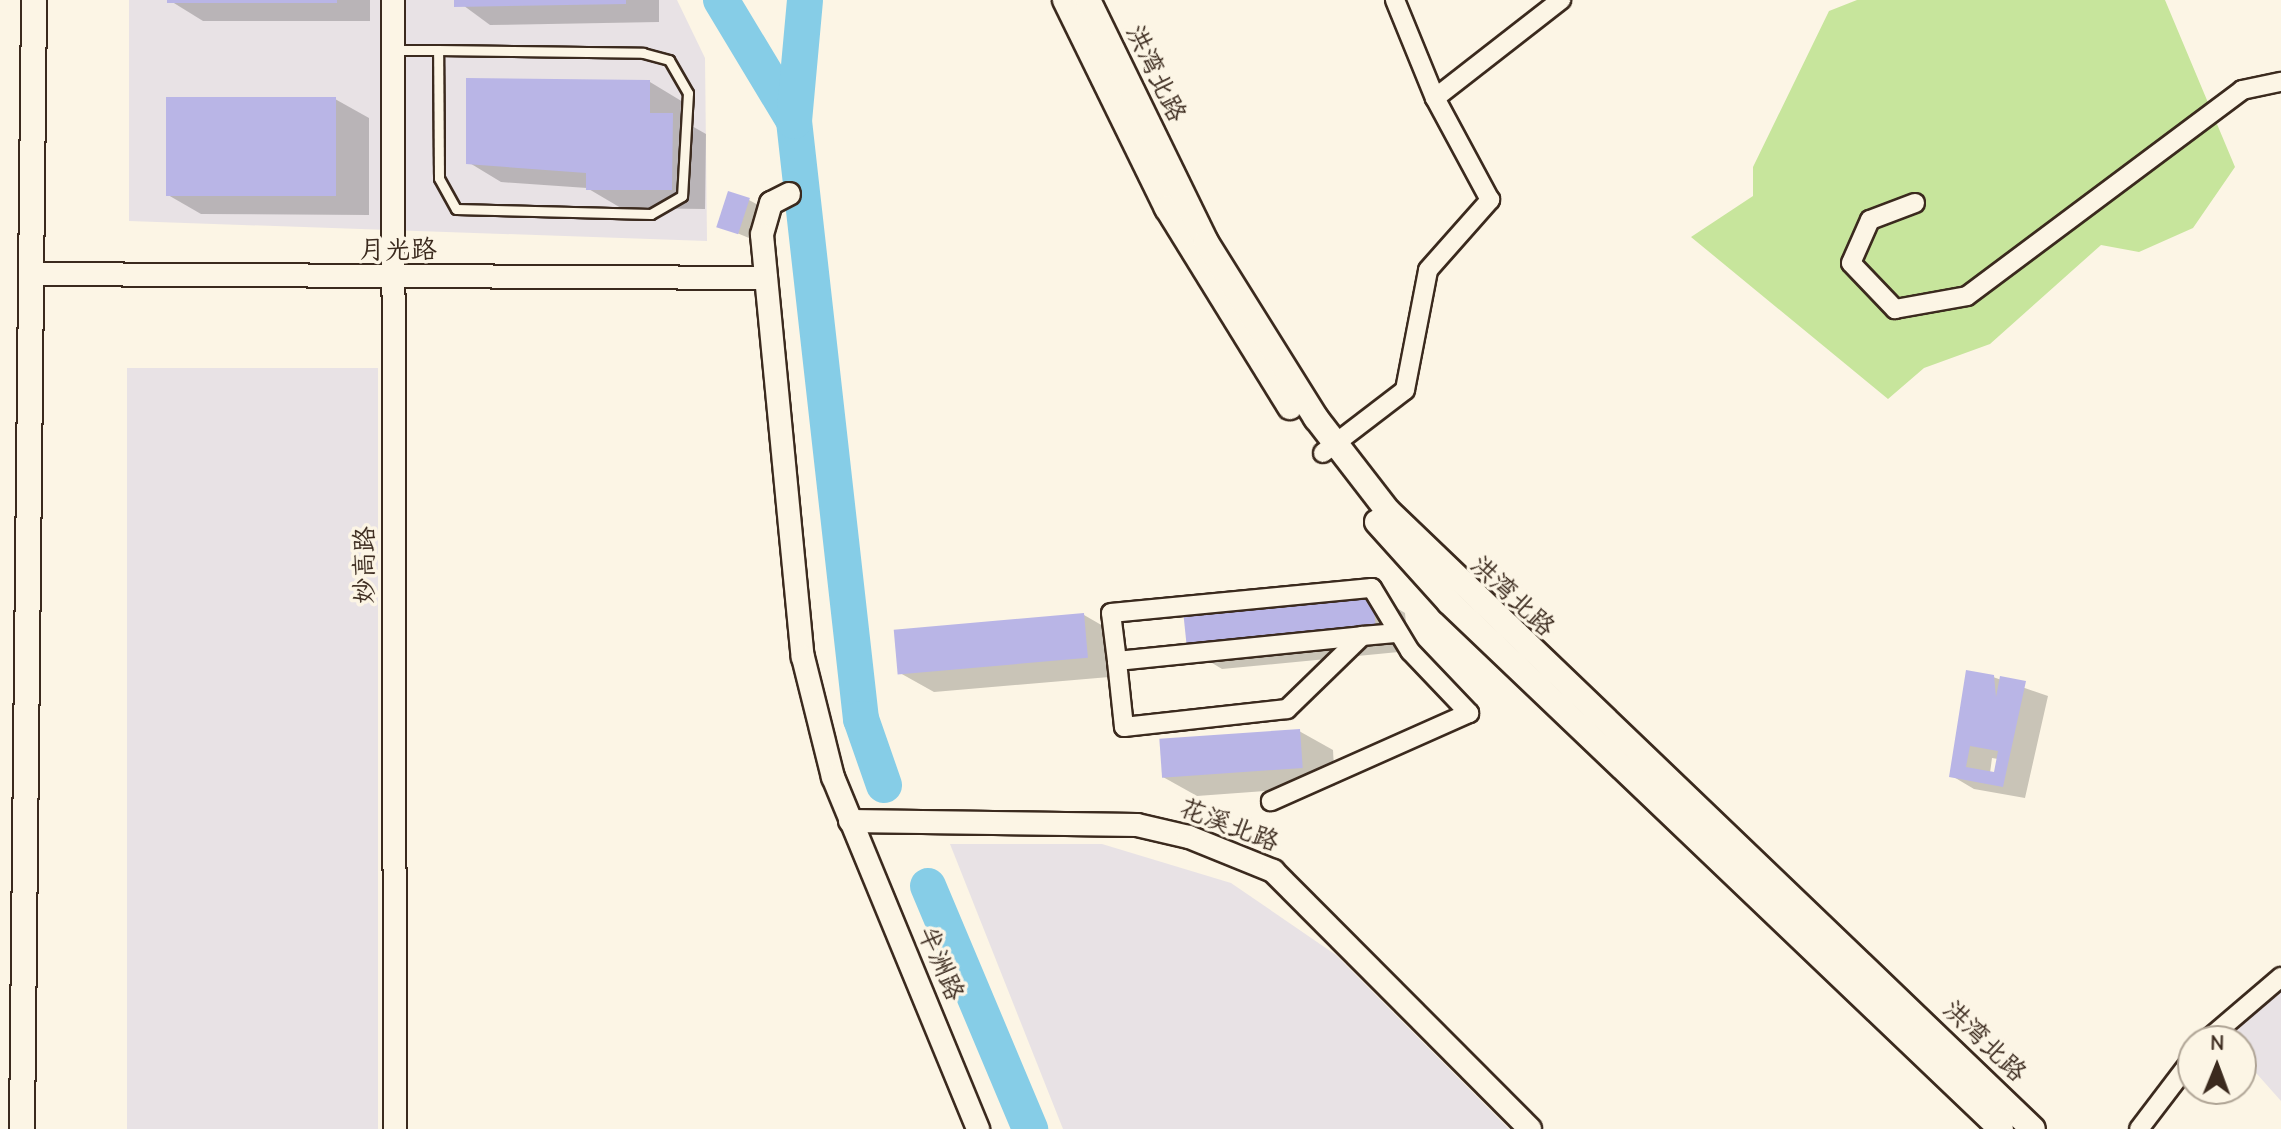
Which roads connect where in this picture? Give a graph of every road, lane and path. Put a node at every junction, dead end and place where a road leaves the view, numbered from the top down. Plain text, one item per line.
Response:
1 (34, 0) edge
2 (393, 0) edge
3 (1065, 0) edge
4 (1088, 0) edge
5 (1395, 0) edge
6 (1561, 0) edge
7 (393, 50) junction
8 (438, 50) junction
9 (2281, 82) edge
10 (1435, 98) junction
11 (789, 194) dead end
12 (1915, 203) dead end
13 (30, 274) junction
14 (766, 278) junction
15 (393, 280) junction
16 (1330, 449) junction
17 (1398, 633) junction
18 (1362, 636) junction
19 (1117, 661) junction
20 (1271, 801) dead end
21 (850, 821) junction
22 (2281, 977) edge
23 (2225, 1025) edge
24 (2177, 1079) edge
25 (22, 1129) edge
26 (395, 1129) edge
27 (978, 1129) edge
28 (1530, 1129) edge
29 (2001, 1129) edge
30 (2033, 1129) edge
31 (2139, 1129) edge

1 - 13 main road
2 - 7 street, 妙高路
3 - 16 main road, 洪湾北路
4 - 16 main road, 洪湾北路
5 - 10 street
6 - 10 street
7 - 8 lane
7 - 15 street, 妙高路
8 - 8 lane
9 - 12 street
10 - 16 street
11 - 14 street, 半洲路
13 - 15 street, 月光路
13 - 25 main road
14 - 15 street, 月光路
14 - 21 street, 半洲路
15 - 26 street, 妙高路
16 - 29 main road, 洪湾北路
16 - 30 main road, 洪湾北路
17 - 18 street
17 - 19 street
17 - 20 street
18 - 19 street
18 - 19 street
21 - 27 street, 半洲路
21 - 28 street, 花溪北路
22 - 23 street
24 - 31 street

